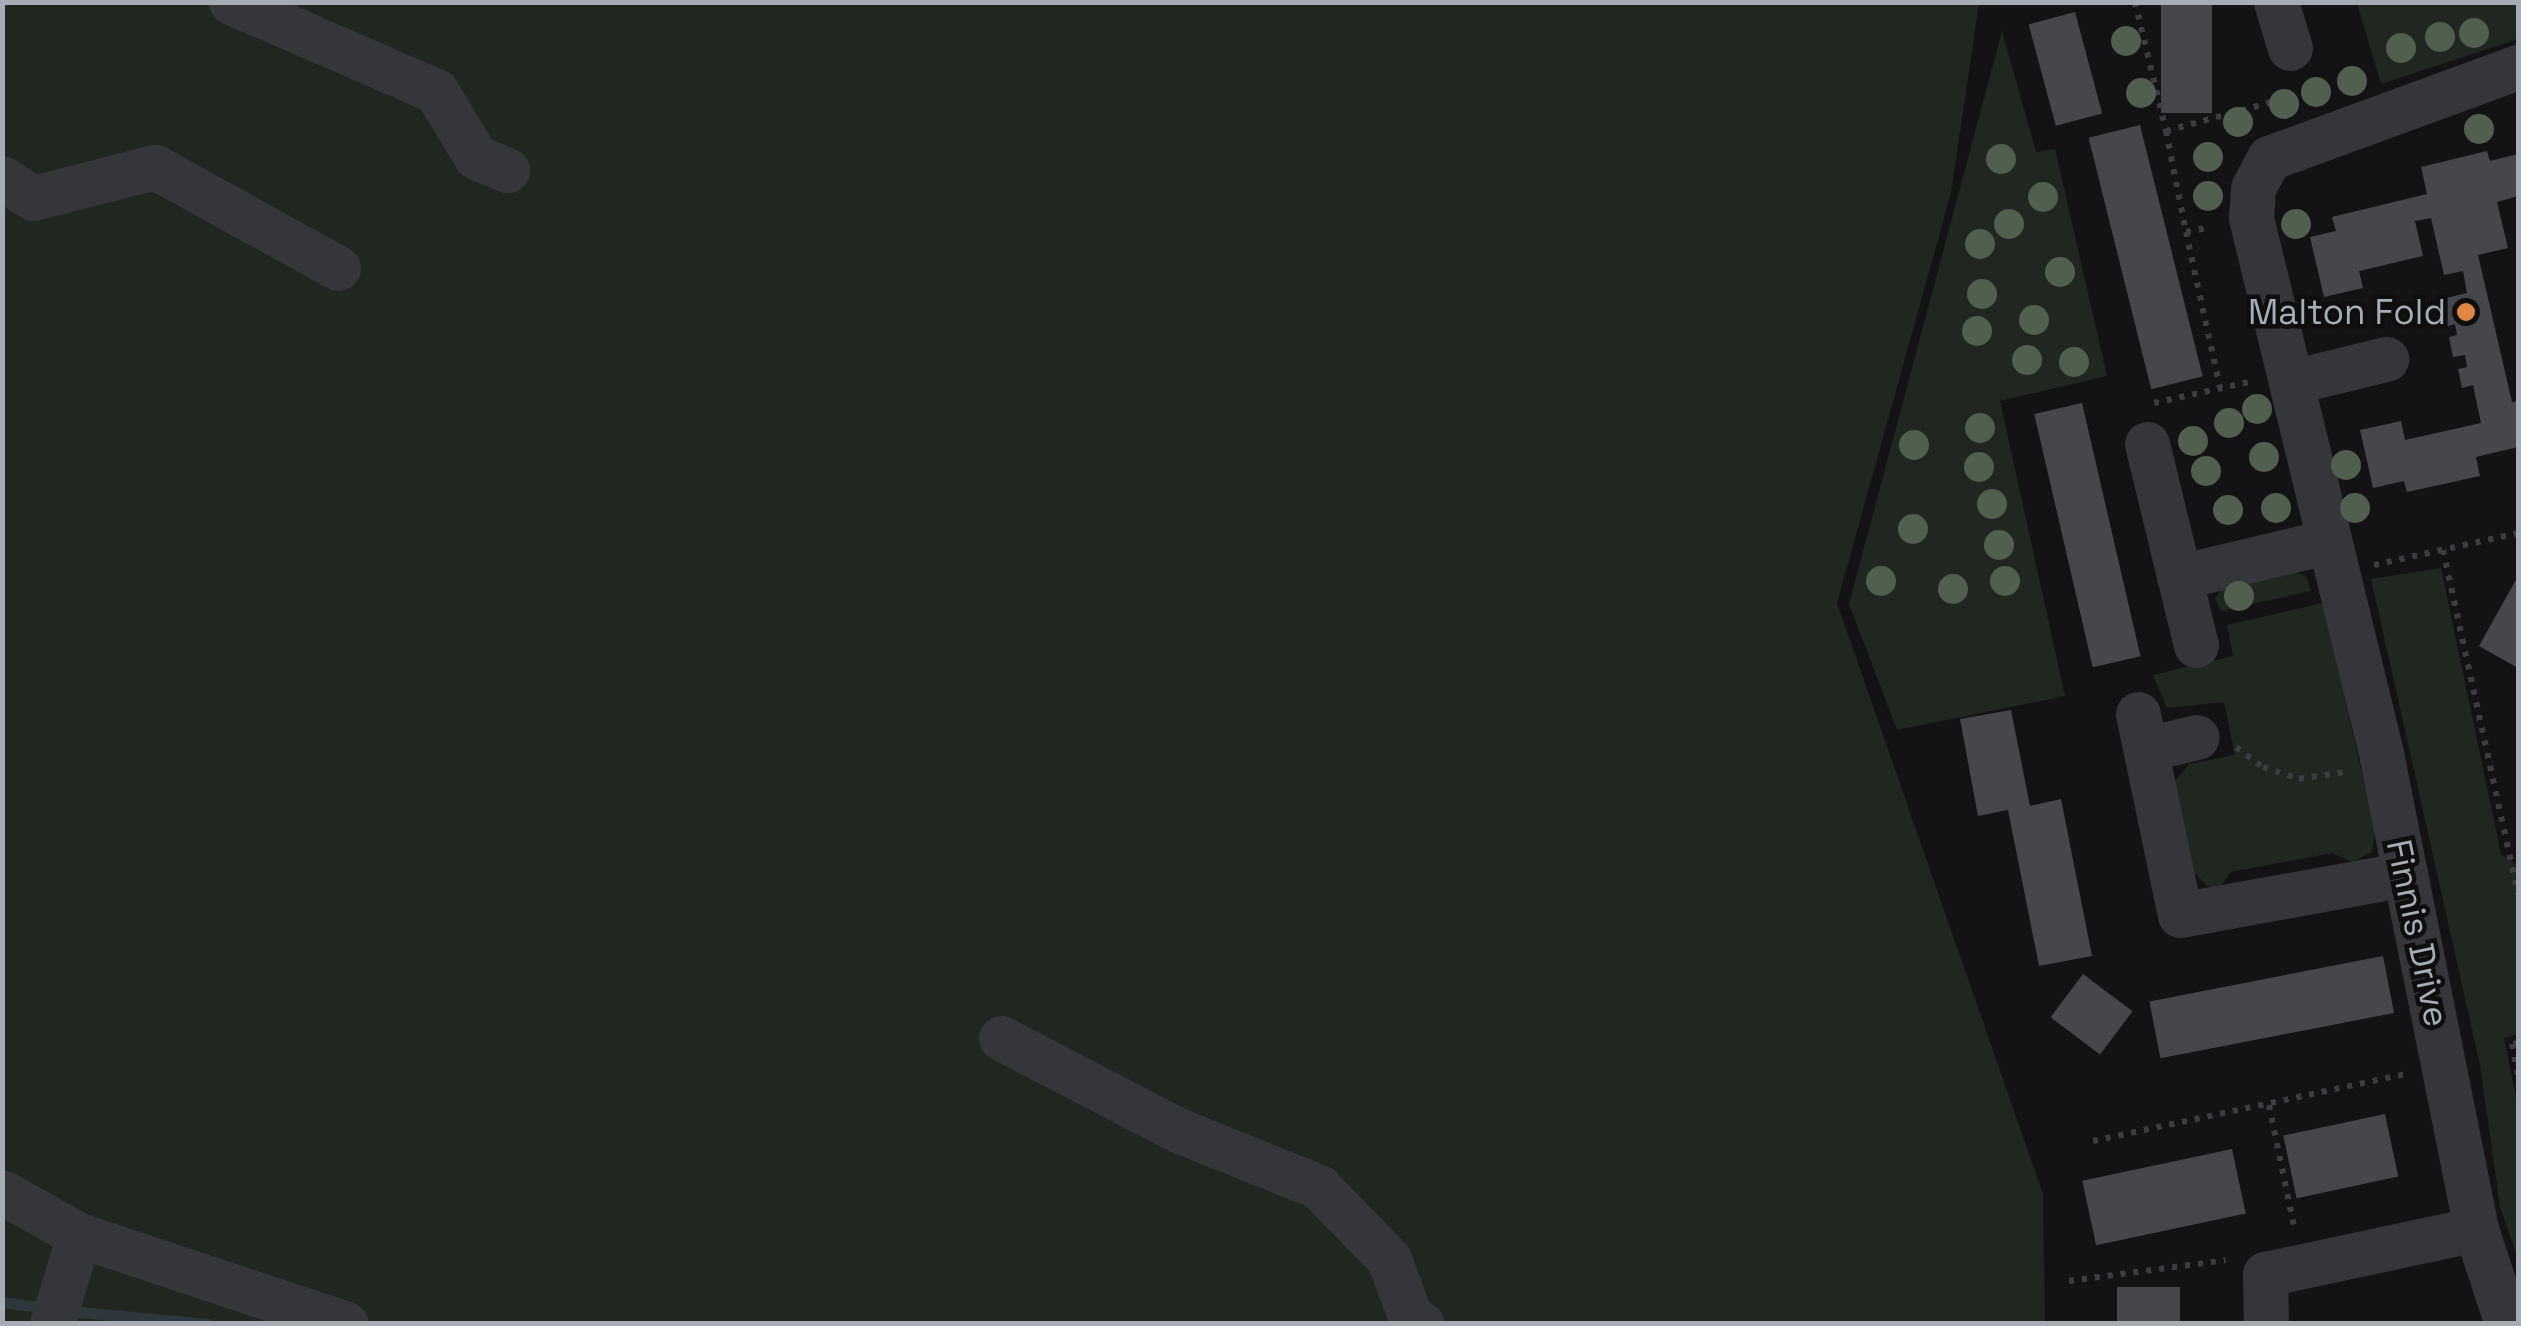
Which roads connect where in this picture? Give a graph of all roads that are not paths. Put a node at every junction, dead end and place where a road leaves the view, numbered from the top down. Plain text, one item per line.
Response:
1 (231, 2) edge
2 (2276, 2) edge
3 (2290, 48) road end
4 (2518, 67) edge
5 (507, 170) dead end
6 (2, 178) edge
7 (338, 268) dead end
8 (2386, 359) dead end
9 (2289, 378) junction
10 (2147, 444) road end
11 (2330, 557) junction
12 (2179, 577) junction
13 (2196, 646) dead end
14 (2197, 737) road end
15 (2406, 874) junction
16 (1001, 1038) dead end
17 (2, 1192) edge
18 (2476, 1229) junction
19 (79, 1234) junction
20 (56, 1306) edge
21 (346, 1324) edge
22 (1422, 1324) edge
23 (2266, 1324) edge
24 (2507, 1324) edge

1 - 5 street
2 - 3 street
4 - 9 street, Finnis Drive
6 - 7 street
8 - 9 street
9 - 11 street, Finnis Drive
10 - 12 street
11 - 12 street
11 - 15 street, Finnis Drive
12 - 13 street
14 - 15 street
15 - 18 street, Finnis Drive
16 - 22 street
17 - 19 street
18 - 23 street
18 - 24 street, Finnis Drive
19 - 20 street
19 - 21 street

